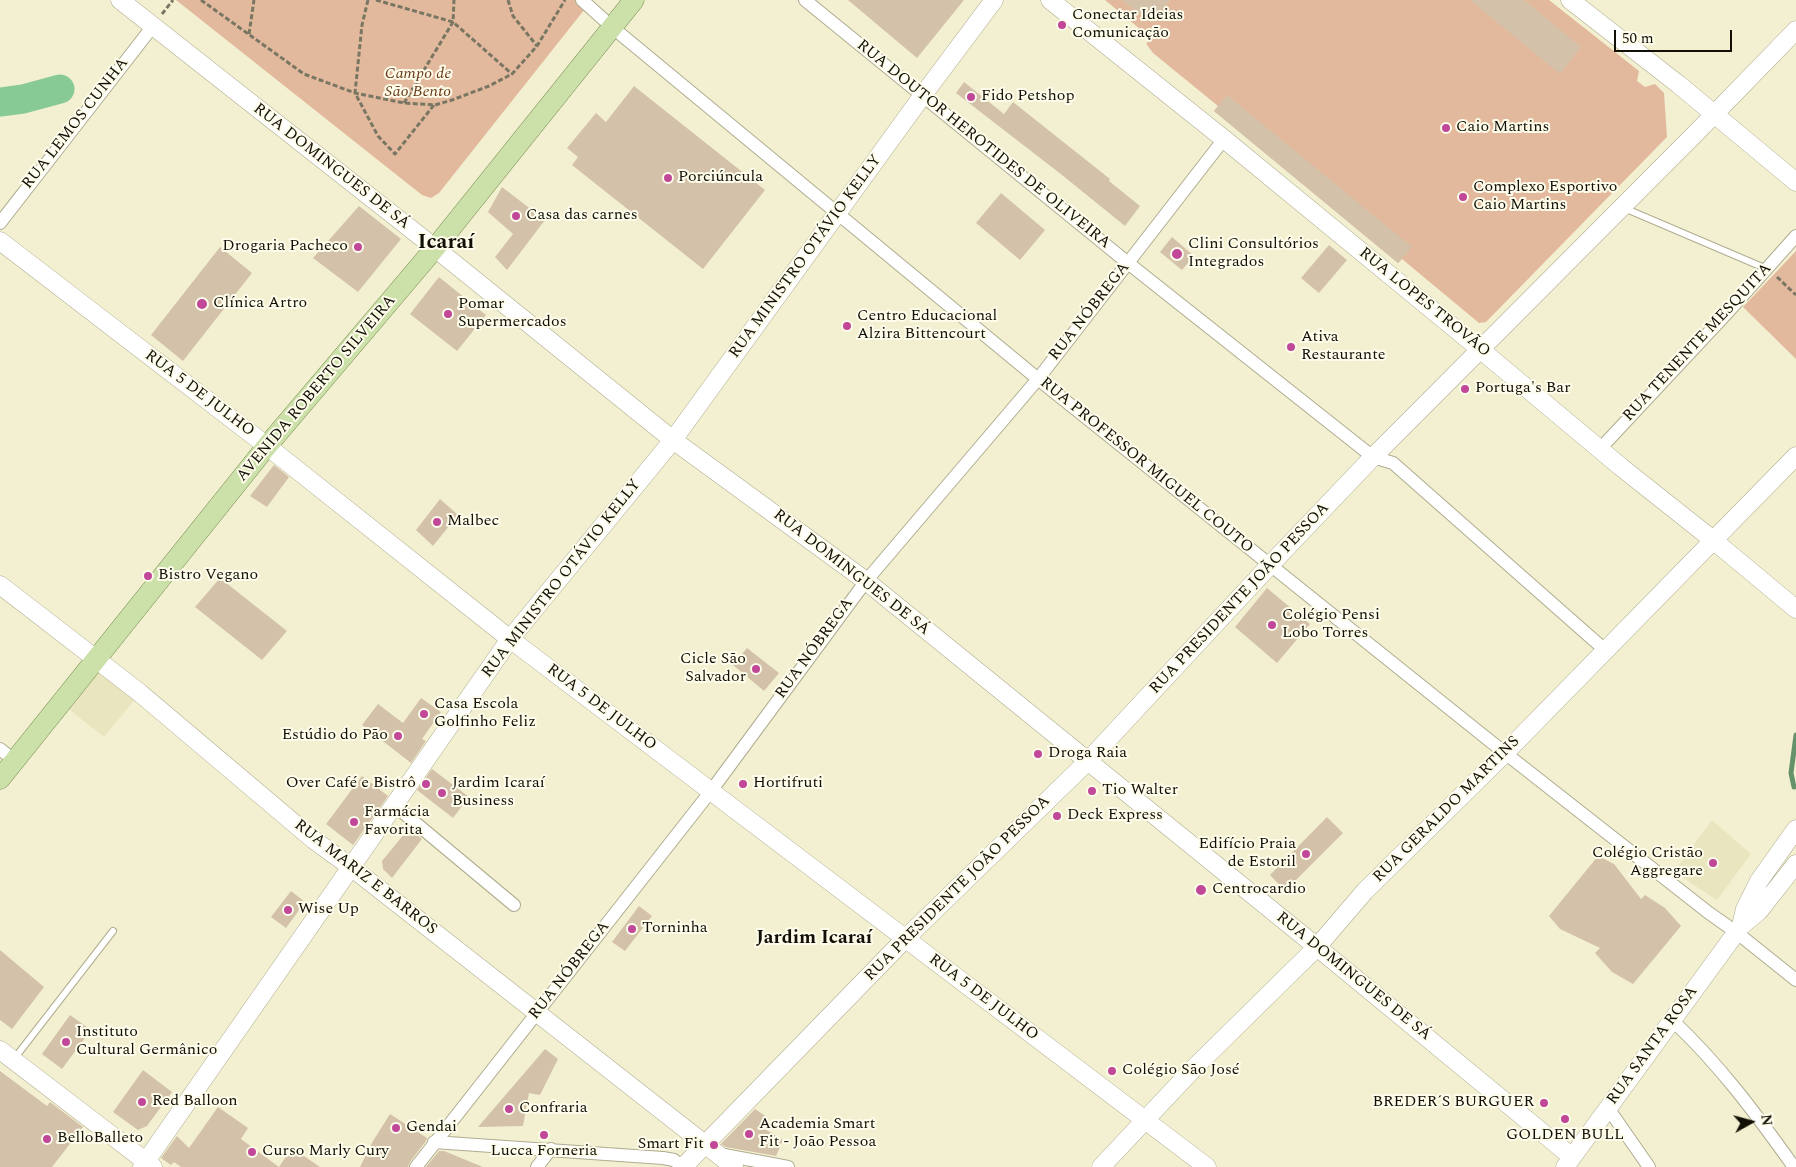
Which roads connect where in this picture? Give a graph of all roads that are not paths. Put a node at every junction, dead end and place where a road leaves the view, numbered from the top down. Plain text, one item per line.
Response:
1 (120, 0) edge
2 (582, 0) edge
3 (634, 0) edge
4 (805, 0) edge
5 (994, 0) edge
6 (1050, 0) edge
7 (1570, 0) edge
8 (153, 26) junction
9 (612, 27) junction
10 (1796, 30) edge
11 (922, 95) junction
12 (1714, 115) junction
13 (1224, 139) junction
14 (1796, 182) edge
15 (1621, 207) junction
16 (838, 214) junction
17 (0, 223) edge
18 (1796, 236) edge
19 (0, 241) edge
20 (434, 248) junction
21 (1128, 263) junction
22 (1767, 269) junction
23 (1481, 350) junction
24 (1038, 379) junction
25 (673, 440) junction
26 (267, 446) junction
27 (1600, 450) junction
28 (1796, 456) edge
29 (1373, 457) junction
30 (1713, 540) junction
31 (1270, 565) junction
32 (866, 581) junction
33 (0, 585) edge
34 (1796, 609) edge
35 (510, 639) junction
36 (1605, 650) junction
37 (96, 660) junction
38 (1504, 753) junction
39 (7, 755) edge
40 (1087, 762) junction
41 (0, 779) edge
42 (711, 791) junction
43 (394, 805) junction
44 (1796, 829) edge
45 (1796, 864) edge
46 (351, 866) junction
47 (514, 905) dead end
48 (1739, 929) junction
49 (113, 931) dead end
50 (906, 939) junction
51 (1317, 947) junction
52 (1796, 980) edge
53 (538, 1012) junction
54 (1672, 1020) junction
55 (6, 1056) edge
56 (1608, 1108) junction
57 (1146, 1121) junction
58 (434, 1142) junction
59 (551, 1149) junction
60 (711, 1149) junction
61 (1568, 1162) edge
62 (147, 1165) edge
63 (416, 1167) edge
64 (537, 1167) edge
65 (683, 1167) edge
66 (734, 1167) edge
67 (788, 1167) edge
68 (1101, 1167) edge
69 (1207, 1167) edge
70 (1649, 1167) edge
71 (1794, 1167) edge

1 - 8 street, RUA DOMINGUES DE SÁ
2 - 9 street, RUA PROFESSOR MIGUEL COUTO
3 - 9 main road, AVENIDA ROBERTO SILVEIRA
4 - 11 street, RUA DOUTOR HEROTIDES DE OLIVEIRA
5 - 11 street, RUA MINISTRO OTÁVIO KELLY
6 - 13 street, RUA LOPES TROVÃO
7 - 12 street
8 - 17 street, RUA LEMOS CUNHA
8 - 20 street, RUA DOMINGUES DE SÁ
9 - 16 street, RUA PROFESSOR MIGUEL COUTO
9 - 20 main road, AVENIDA ROBERTO SILVEIRA
10 - 12 street, RUA PRESIDENTE JOÃO PESSOA
11 - 16 street, RUA MINISTRO OTÁVIO KELLY
11 - 21 street, RUA DOUTOR HEROTIDES DE OLIVEIRA
12 - 14 street
12 - 15 street, RUA PRESIDENTE JOÃO PESSOA
13 - 21 street, RUA NÓBREGA
13 - 23 street, RUA LOPES TROVÃO
15 - 22 lane
15 - 23 street, RUA PRESIDENTE JOÃO PESSOA
16 - 24 street, RUA PROFESSOR MIGUEL COUTO
16 - 25 street, RUA MINISTRO OTÁVIO KELLY
18 - 22 street, RUA TENENTE MESQUITA
19 - 26 street, RUA 5 DE JULHO
20 - 25 street, RUA DOMINGUES DE SÁ
20 - 26 main road, AVENIDA ROBERTO SILVEIRA
21 - 24 street, RUA NÓBREGA
21 - 29 street, RUA DOUTOR HEROTIDES DE OLIVEIRA
22 - 27 street, RUA TENENTE MESQUITA
23 - 27 street, RUA LOPES TROVÃO
23 - 29 street, RUA PRESIDENTE JOÃO PESSOA
24 - 31 street, RUA PROFESSOR MIGUEL COUTO
24 - 32 street, RUA NÓBREGA
25 - 32 street, RUA DOMINGUES DE SÁ
25 - 35 street, RUA MINISTRO OTÁVIO KELLY
26 - 35 street, RUA 5 DE JULHO
26 - 37 main road, AVENIDA ROBERTO SILVEIRA
27 - 30 street, RUA LOPES TROVÃO
28 - 30 street, RUA GERALDO MARTINS
29 - 31 street, RUA PRESIDENTE JOÃO PESSOA
29 - 36 street, RUA DOUTOR HEROTIDES DE OLIVEIRA
30 - 34 street, RUA LOPES TROVÃO
30 - 36 street, RUA GERALDO MARTINS
31 - 38 street, RUA PROFESSOR MIGUEL COUTO
31 - 40 street, RUA PRESIDENTE JOÃO PESSOA
32 - 40 street, RUA DOMINGUES DE SÁ
32 - 42 street, RUA NÓBREGA
33 - 37 street, RUA MARIZ E BARROS
35 - 42 street, RUA 5 DE JULHO
35 - 43 street, RUA MINISTRO OTÁVIO KELLY
36 - 38 street, RUA GERALDO MARTINS
37 - 39 main road, AVENIDA ROBERTO SILVEIRA
37 - 46 street, RUA MARIZ E BARROS
38 - 48 street, RUA PROFESSOR MIGUEL COUTO
38 - 51 street, RUA GERALDO MARTINS
39 - 41 main road, AVENIDA ROBERTO SILVEIRA
40 - 50 street, RUA PRESIDENTE JOÃO PESSOA
40 - 51 street, RUA DOMINGUES DE SÁ
42 - 50 street, RUA 5 DE JULHO
42 - 53 street, RUA NÓBREGA
43 - 46 street, RUA MINISTRO OTÁVIO KELLY
43 - 47 street
44 - 48 street, RUA SANTA ROSA
45 - 48 street, RUA SANTA ROSA
46 - 53 street, RUA MARIZ E BARROS
46 - 62 street, RUA MINISTRO OTÁVIO KELLY
48 - 52 street, RUA PROFESSOR MIGUEL COUTO
48 - 54 street, RUA SANTA ROSA
49 - 55 lane
50 - 57 street, RUA 5 DE JULHO
50 - 60 street, RUA PRESIDENTE JOÃO PESSOA
51 - 57 street, RUA GERALDO MARTINS
51 - 61 street, RUA DOMINGUES DE SÁ
53 - 58 street, RUA NÓBREGA
53 - 60 street, RUA MARIZ E BARROS
54 - 56 street, RUA SANTA ROSA
54 - 71 street
55 - 62 street
56 - 61 street, RUA SANTA ROSA
56 - 70 street
57 - 68 street, RUA GERALDO MARTINS
57 - 69 street, RUA 5 DE JULHO
58 - 59 street
58 - 63 street, RUA NÓBREGA
59 - 64 street
59 - 65 street
60 - 65 street, RUA PRESIDENTE JOÃO PESSOA
60 - 66 street, RUA MARIZ E BARROS
60 - 67 street

